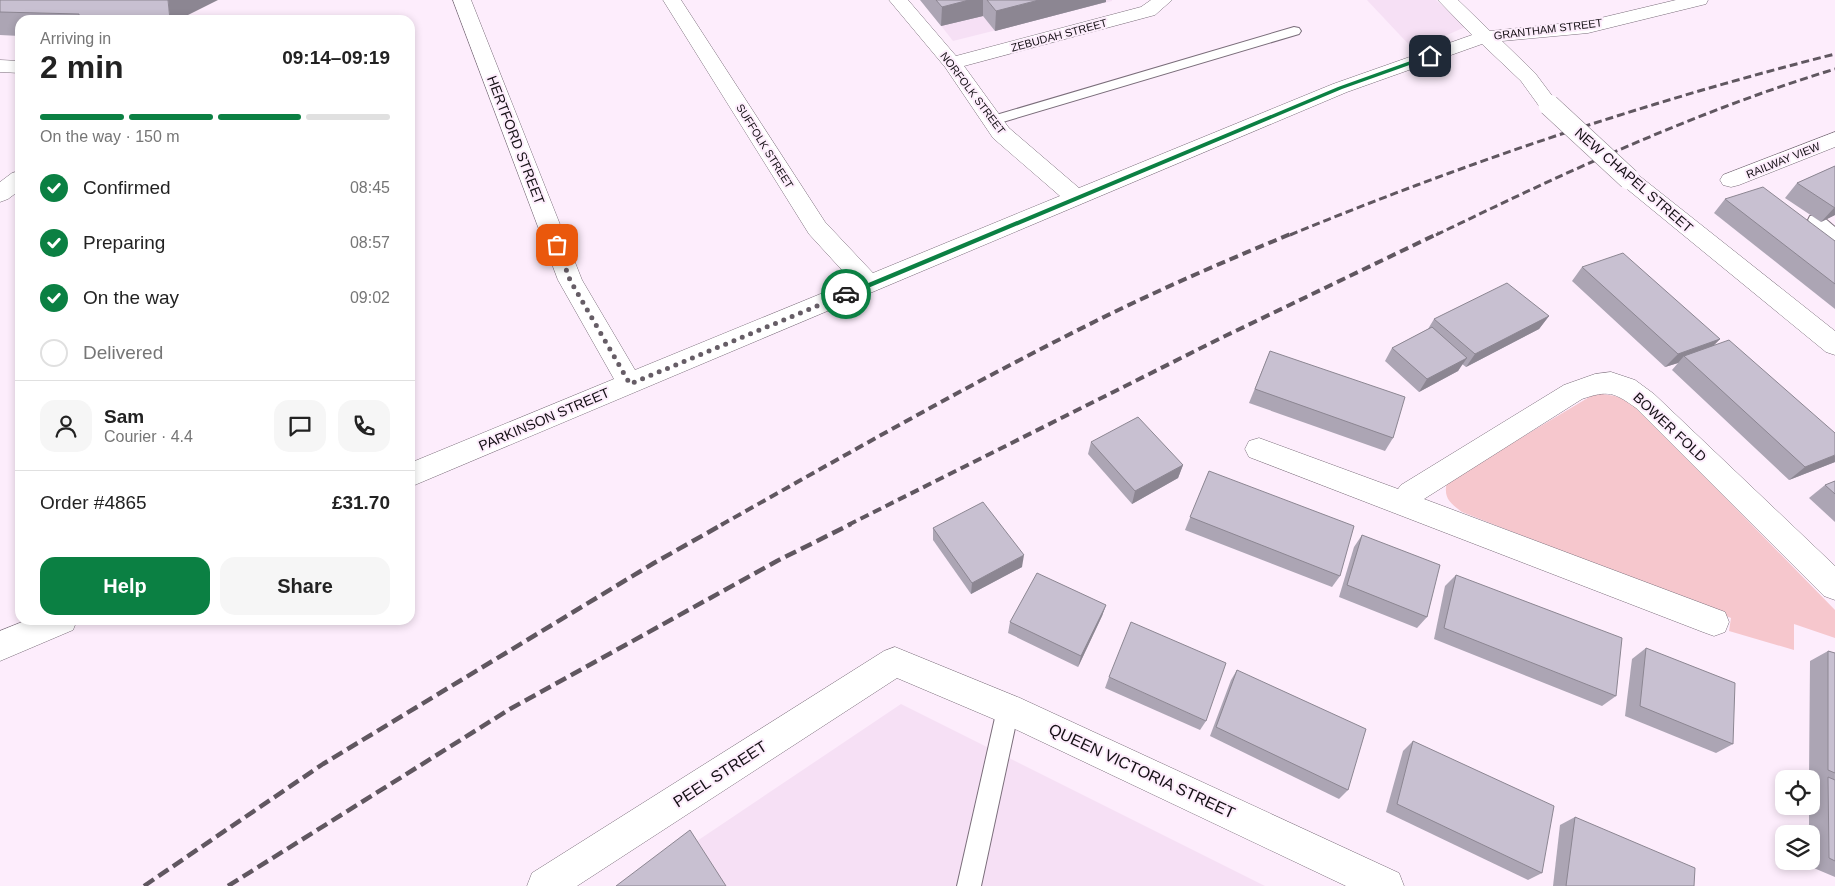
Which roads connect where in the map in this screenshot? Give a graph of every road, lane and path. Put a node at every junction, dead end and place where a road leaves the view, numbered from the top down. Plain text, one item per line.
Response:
1 (462, 0) edge
2 (672, 0) edge
3 (898, 0) edge
4 (1163, 0) edge
5 (1447, 0) edge
6 (1699, 0) edge
7 (1294, 30) dead end
8 (1484, 37) junction
9 (952, 62) junction
10 (0, 66) edge
11 (15, 67) edge
12 (991, 121) junction
13 (1835, 139) edge
14 (1731, 180) dead end
15 (15, 182) edge
16 (0, 194) edge
17 (1077, 198) junction
18 (1816, 220) dead end
19 (1835, 235) edge
20 (869, 284) junction
21 (1835, 345) edge
22 (630, 384) junction
23 (1259, 449) dead end
24 (415, 473) edge
25 (1404, 504) junction
26 (1835, 586) edge
27 (1714, 622) dead end
28 (50, 625) edge
29 (0, 646) edge
30 (895, 662) joint
31 (1008, 709) junction
32 (545, 886) edge
33 (969, 886) edge
34 (1386, 886) edge

1 - 22 street, HERTFORD STREET
2 - 20 street, SUFFOLK STREET
3 - 9 street, NORFOLK STREET
4 - 9 street, ZEBUDAH STREET
5 - 8 street, NEW CHAPEL STREET
6 - 8 street, GRANTHAM STREET
7 - 12 lane
8 - 17 street, PARKINSON STREET
8 - 21 street, NEW CHAPEL STREET, bridge
9 - 12 street, NORFOLK STREET
10 - 11 street
12 - 17 street, NORFOLK STREET
13 - 14 street, RAILWAY VIEW
15 - 16 street
17 - 20 street, PARKINSON STREET
18 - 19 lane
20 - 22 street, PARKINSON STREET
22 - 24 street, PARKINSON STREET
23 - 25 street
25 - 26 street, BOWER FOLD
25 - 27 street
28 - 29 street
30 - 31 street, QUEEN VICTORIA STREET
30 - 32 street, PEEL STREET
31 - 33 lane
31 - 34 street, QUEEN VICTORIA STREET

